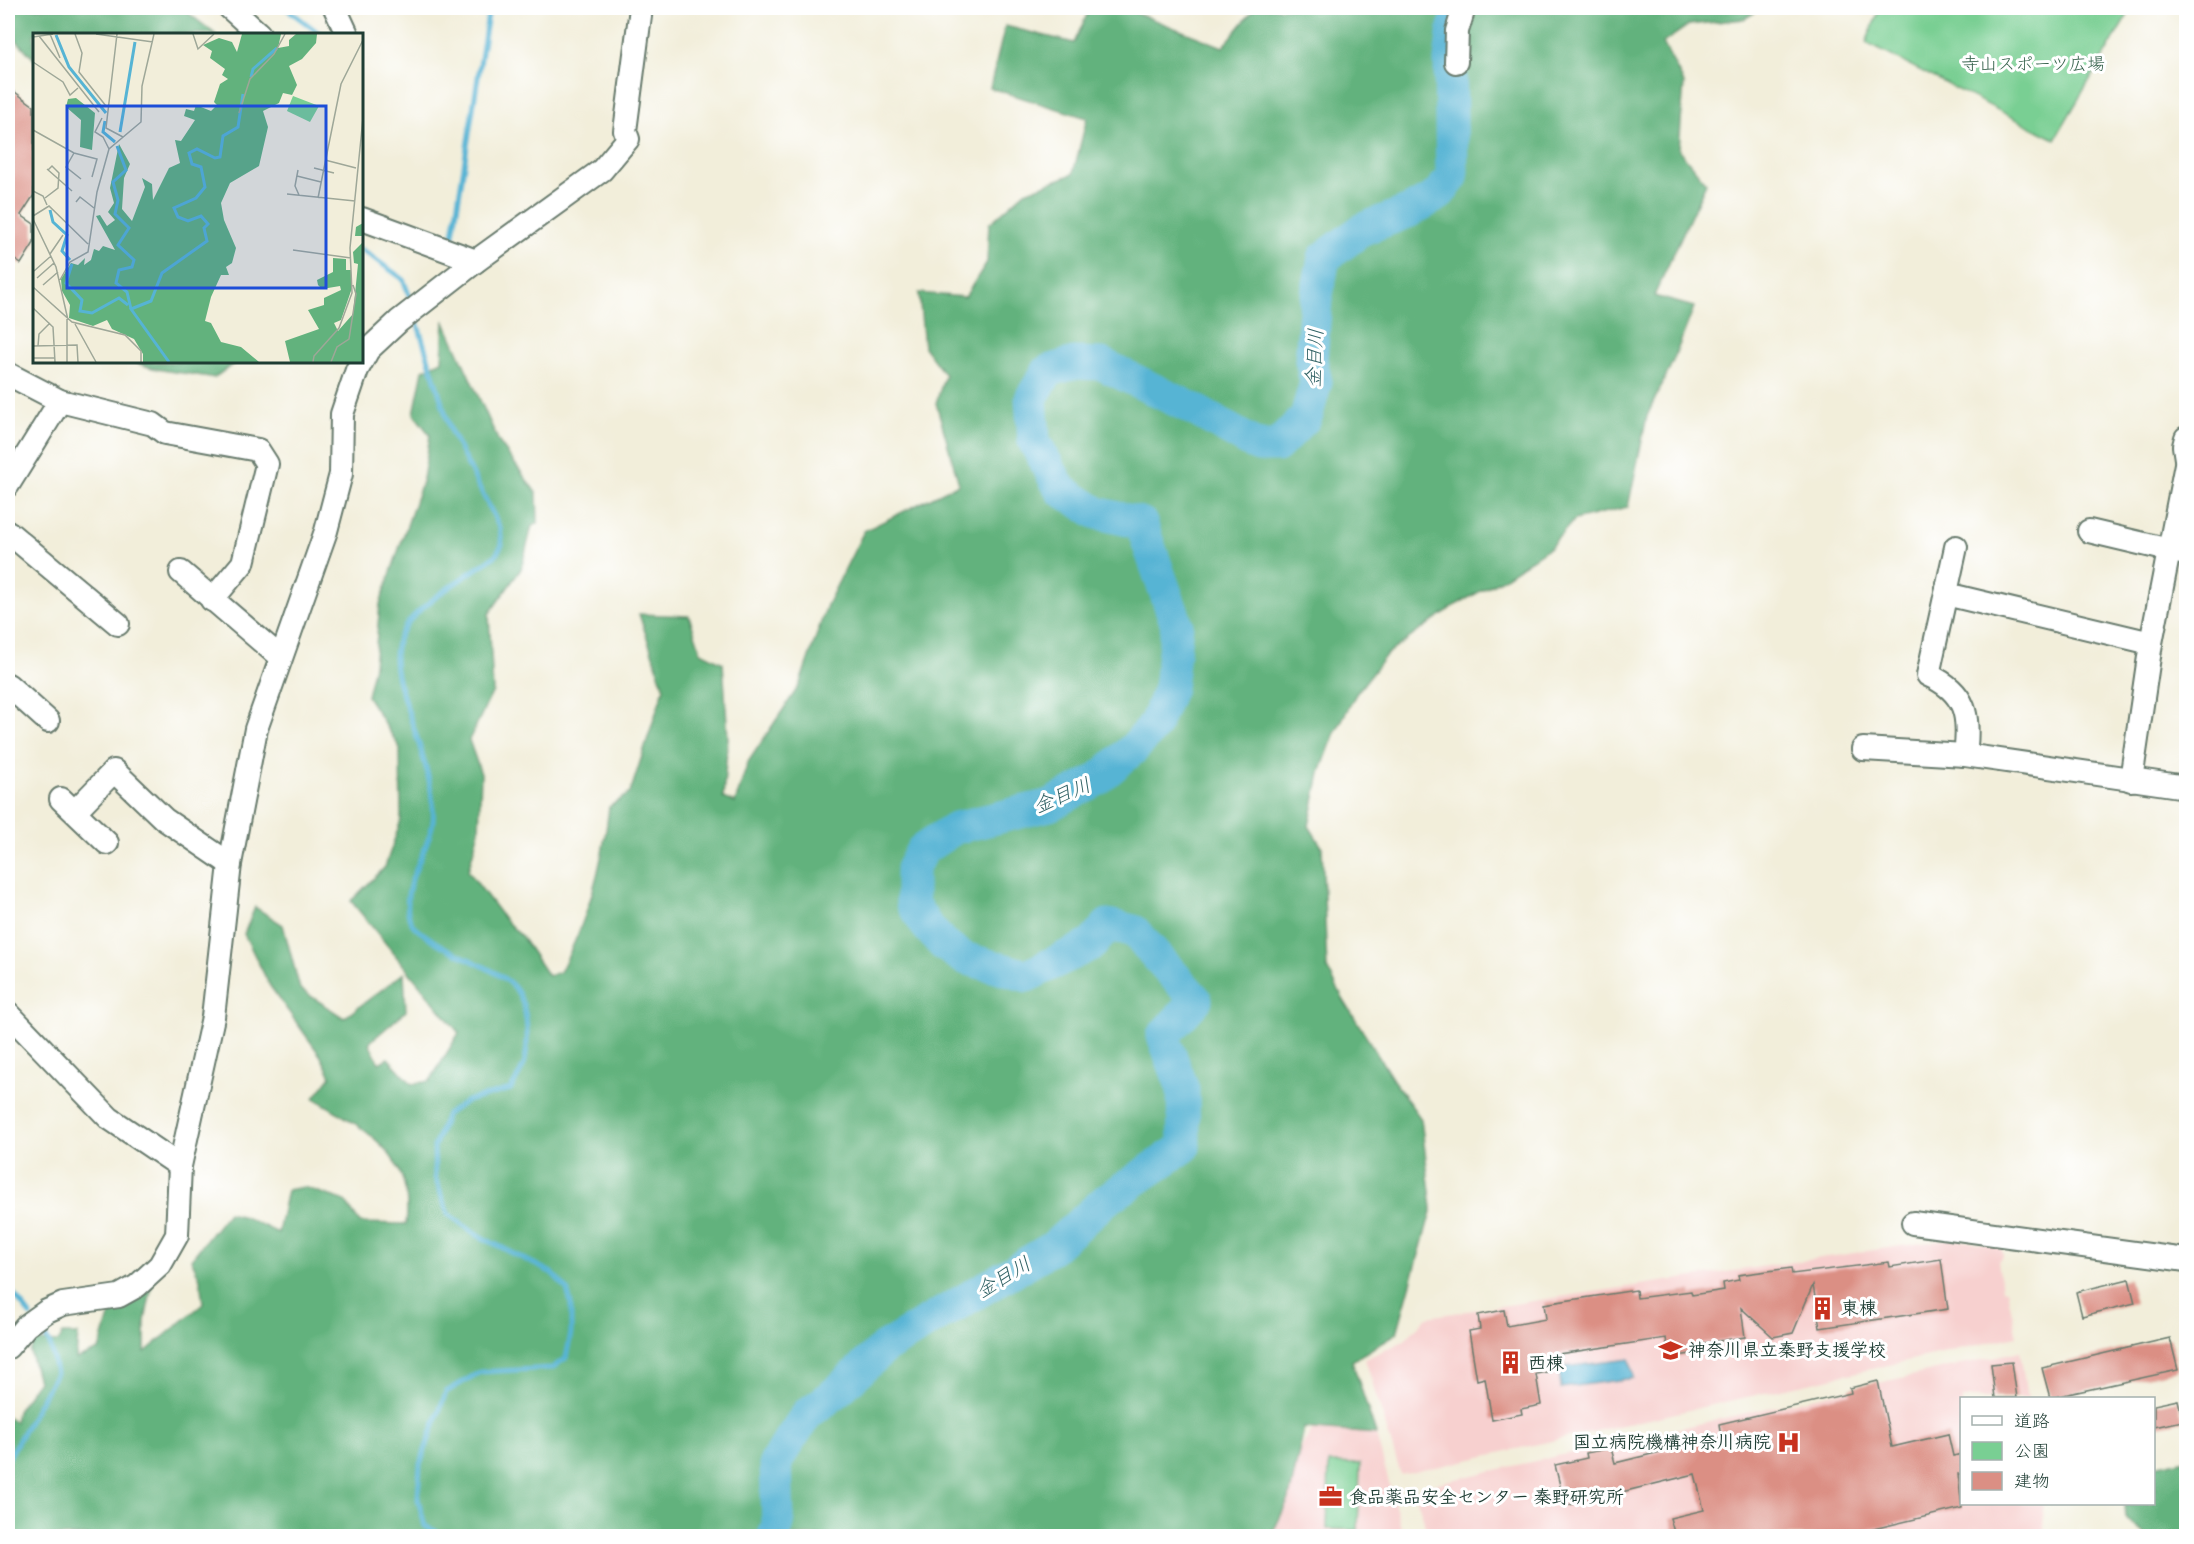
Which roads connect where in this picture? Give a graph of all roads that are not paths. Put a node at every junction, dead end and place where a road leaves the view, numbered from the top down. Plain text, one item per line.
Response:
1 (230, 8) edge
2 (334, 8) edge
3 (641, 8) edge
4 (1464, 8) edge
5 (258, 33) edge
6 (346, 33) edge
7 (1456, 62) dead end
8 (363, 219) edge
9 (476, 261) junction
10 (363, 356) edge
11 (355, 366) edge
12 (8, 374) edge
13 (60, 401) junction
14 (2187, 438) edge
15 (17, 459) edge
16 (2187, 459) edge
17 (2187, 464) edge
18 (8, 485) edge
19 (2089, 531) dead end
20 (8, 532) edge
21 (1956, 547) dead end
22 (2177, 552) edge
23 (181, 572) dead end
24 (1946, 594) junction
25 (212, 600) junction
26 (118, 624) dead end
27 (2151, 643) junction
28 (280, 657) junction
29 (8, 685) edge
30 (48, 721) dead end
31 (1863, 749) dead end
32 (1965, 755) junction
33 (2130, 780) junction
34 (2187, 787) edge
35 (107, 843) dead end
36 (230, 864) junction
37 (8, 1013) edge
38 (180, 1166) junction
39 (1913, 1222) dead end
40 (2187, 1260) edge
41 (8, 1347) edge

1 - 5 street
2 - 6 street
3 - 9 street
4 - 7 street
8 - 9 street
9 - 10 street
11 - 28 street
12 - 13 street
13 - 15 street
13 - 25 street
14 - 16 street
15 - 18 street
17 - 22 street
19 - 22 street
20 - 26 street
21 - 24 street
22 - 27 street
23 - 25 street
24 - 27 street
24 - 32 street
25 - 28 street
27 - 33 street
28 - 36 street
29 - 30 street
31 - 32 street
32 - 33 street
33 - 34 street
35 - 36 street
36 - 38 street
37 - 38 street
38 - 41 street
39 - 40 street

